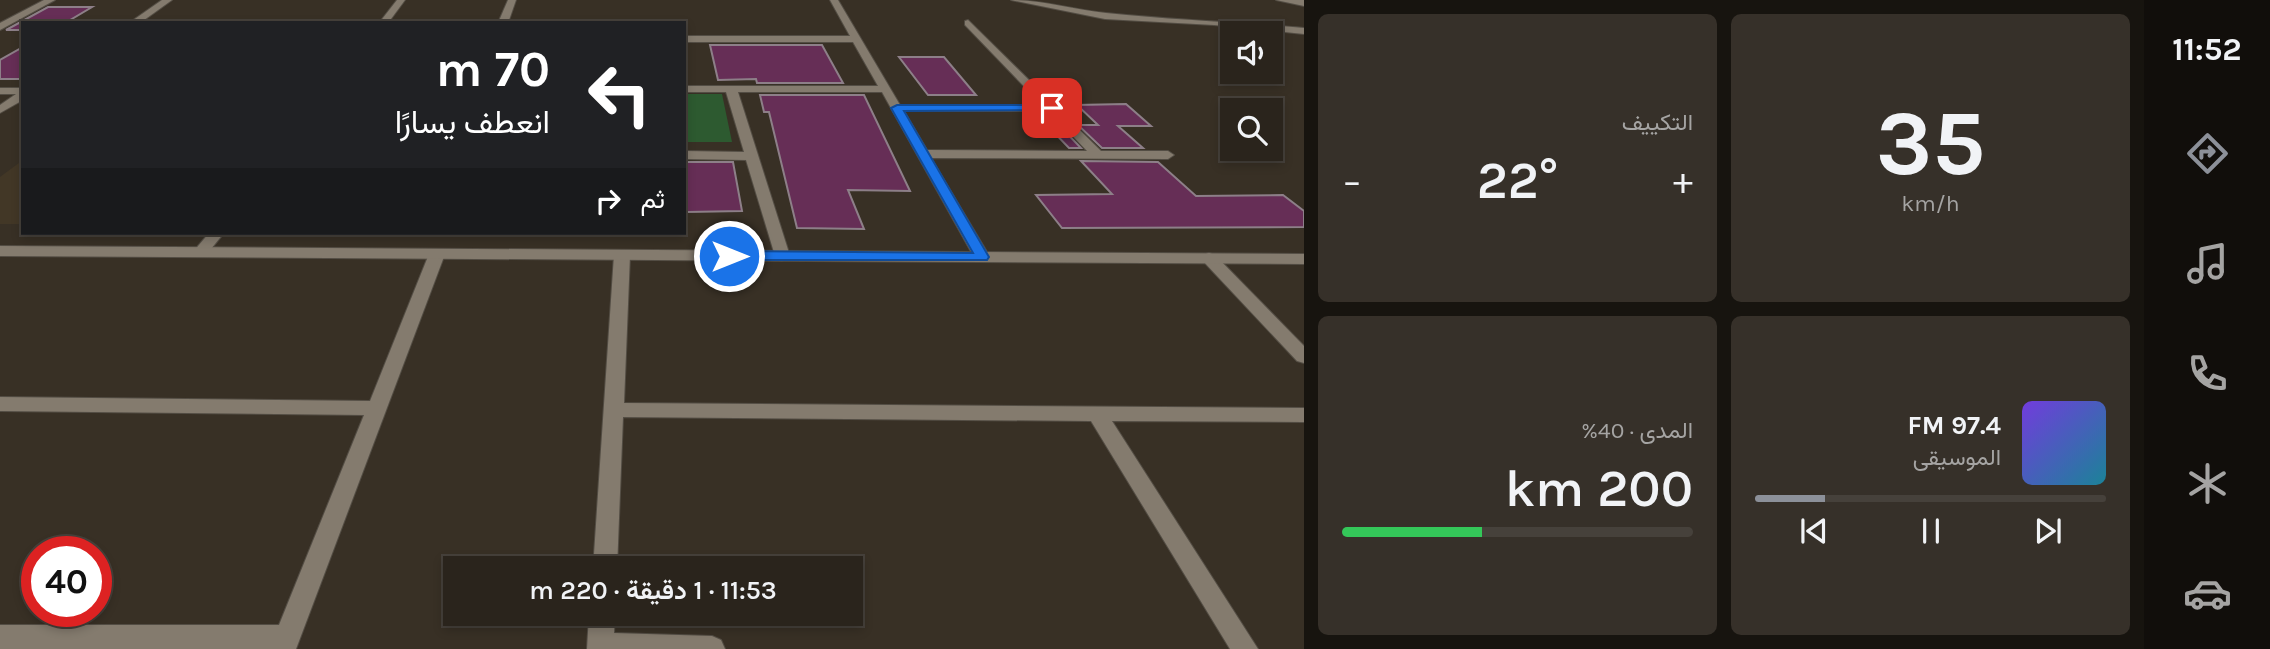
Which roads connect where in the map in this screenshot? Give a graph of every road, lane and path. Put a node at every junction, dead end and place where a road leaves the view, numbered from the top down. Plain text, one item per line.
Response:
1 (51, 0) edge
2 (168, 0) edge
3 (401, 0) edge
4 (512, 0) edge
5 (834, 0) edge
6 (1015, 0) edge
7 (1280, 0) edge
8 (1304, 3) edge
9 (137, 21) edge
10 (385, 21) edge
11 (504, 21) edge
12 (968, 23) dead end
13 (0, 27) edge
14 (1304, 31) edge
15 (686, 38) edge
16 (857, 39) junction
17 (686, 89) edge
18 (731, 89) junction
19 (886, 89) junction
20 (0, 90) edge
21 (21, 93) edge
22 (21, 94) edge
23 (897, 108) junction
24 (1052, 108) junction
25 (0, 110) edge
26 (923, 154) junction
27 (686, 155) edge
28 (1098, 155) junction
29 (1168, 155) dead end
30 (752, 156) junction
31 (215, 235) edge
32 (0, 251) edge
33 (201, 252) junction
34 (437, 254) junction
35 (622, 255) junction
36 (782, 256) junction
37 (982, 257) junction
38 (1209, 258) junction
39 (1304, 259) edge
40 (1304, 357) edge
41 (0, 404) edge
42 (377, 408) junction
43 (613, 410) junction
44 (1096, 413) junction
45 (1304, 415) edge
46 (606, 556) edge
47 (601, 626) edge
48 (0, 638) edge
49 (285, 644) edge
50 (600, 647) edge
51 (712, 649) edge
52 (1245, 649) edge

1 - 13 street
2 - 9 street
3 - 10 street
4 - 11 street
5 - 16 street
6 - 14 street
7 - 8 street
12 - 24 street
15 - 16 street
16 - 19 street
17 - 18 street
18 - 19 street
18 - 30 street
19 - 23 street
20 - 21 street
22 - 25 street
23 - 24 street
23 - 26 street
24 - 28 street
26 - 28 street
26 - 37 street
27 - 30 street
28 - 29 street
30 - 36 street
31 - 33 street
32 - 33 street
33 - 34 street
34 - 35 street
34 - 42 street
35 - 36 street
35 - 43 street
36 - 37 street
37 - 38 street
38 - 39 street
38 - 40 street
41 - 42 street
42 - 49 street
43 - 44 street
43 - 46 street
44 - 45 street
44 - 52 street
47 - 50 street
48 - 49 street
50 - 51 street

